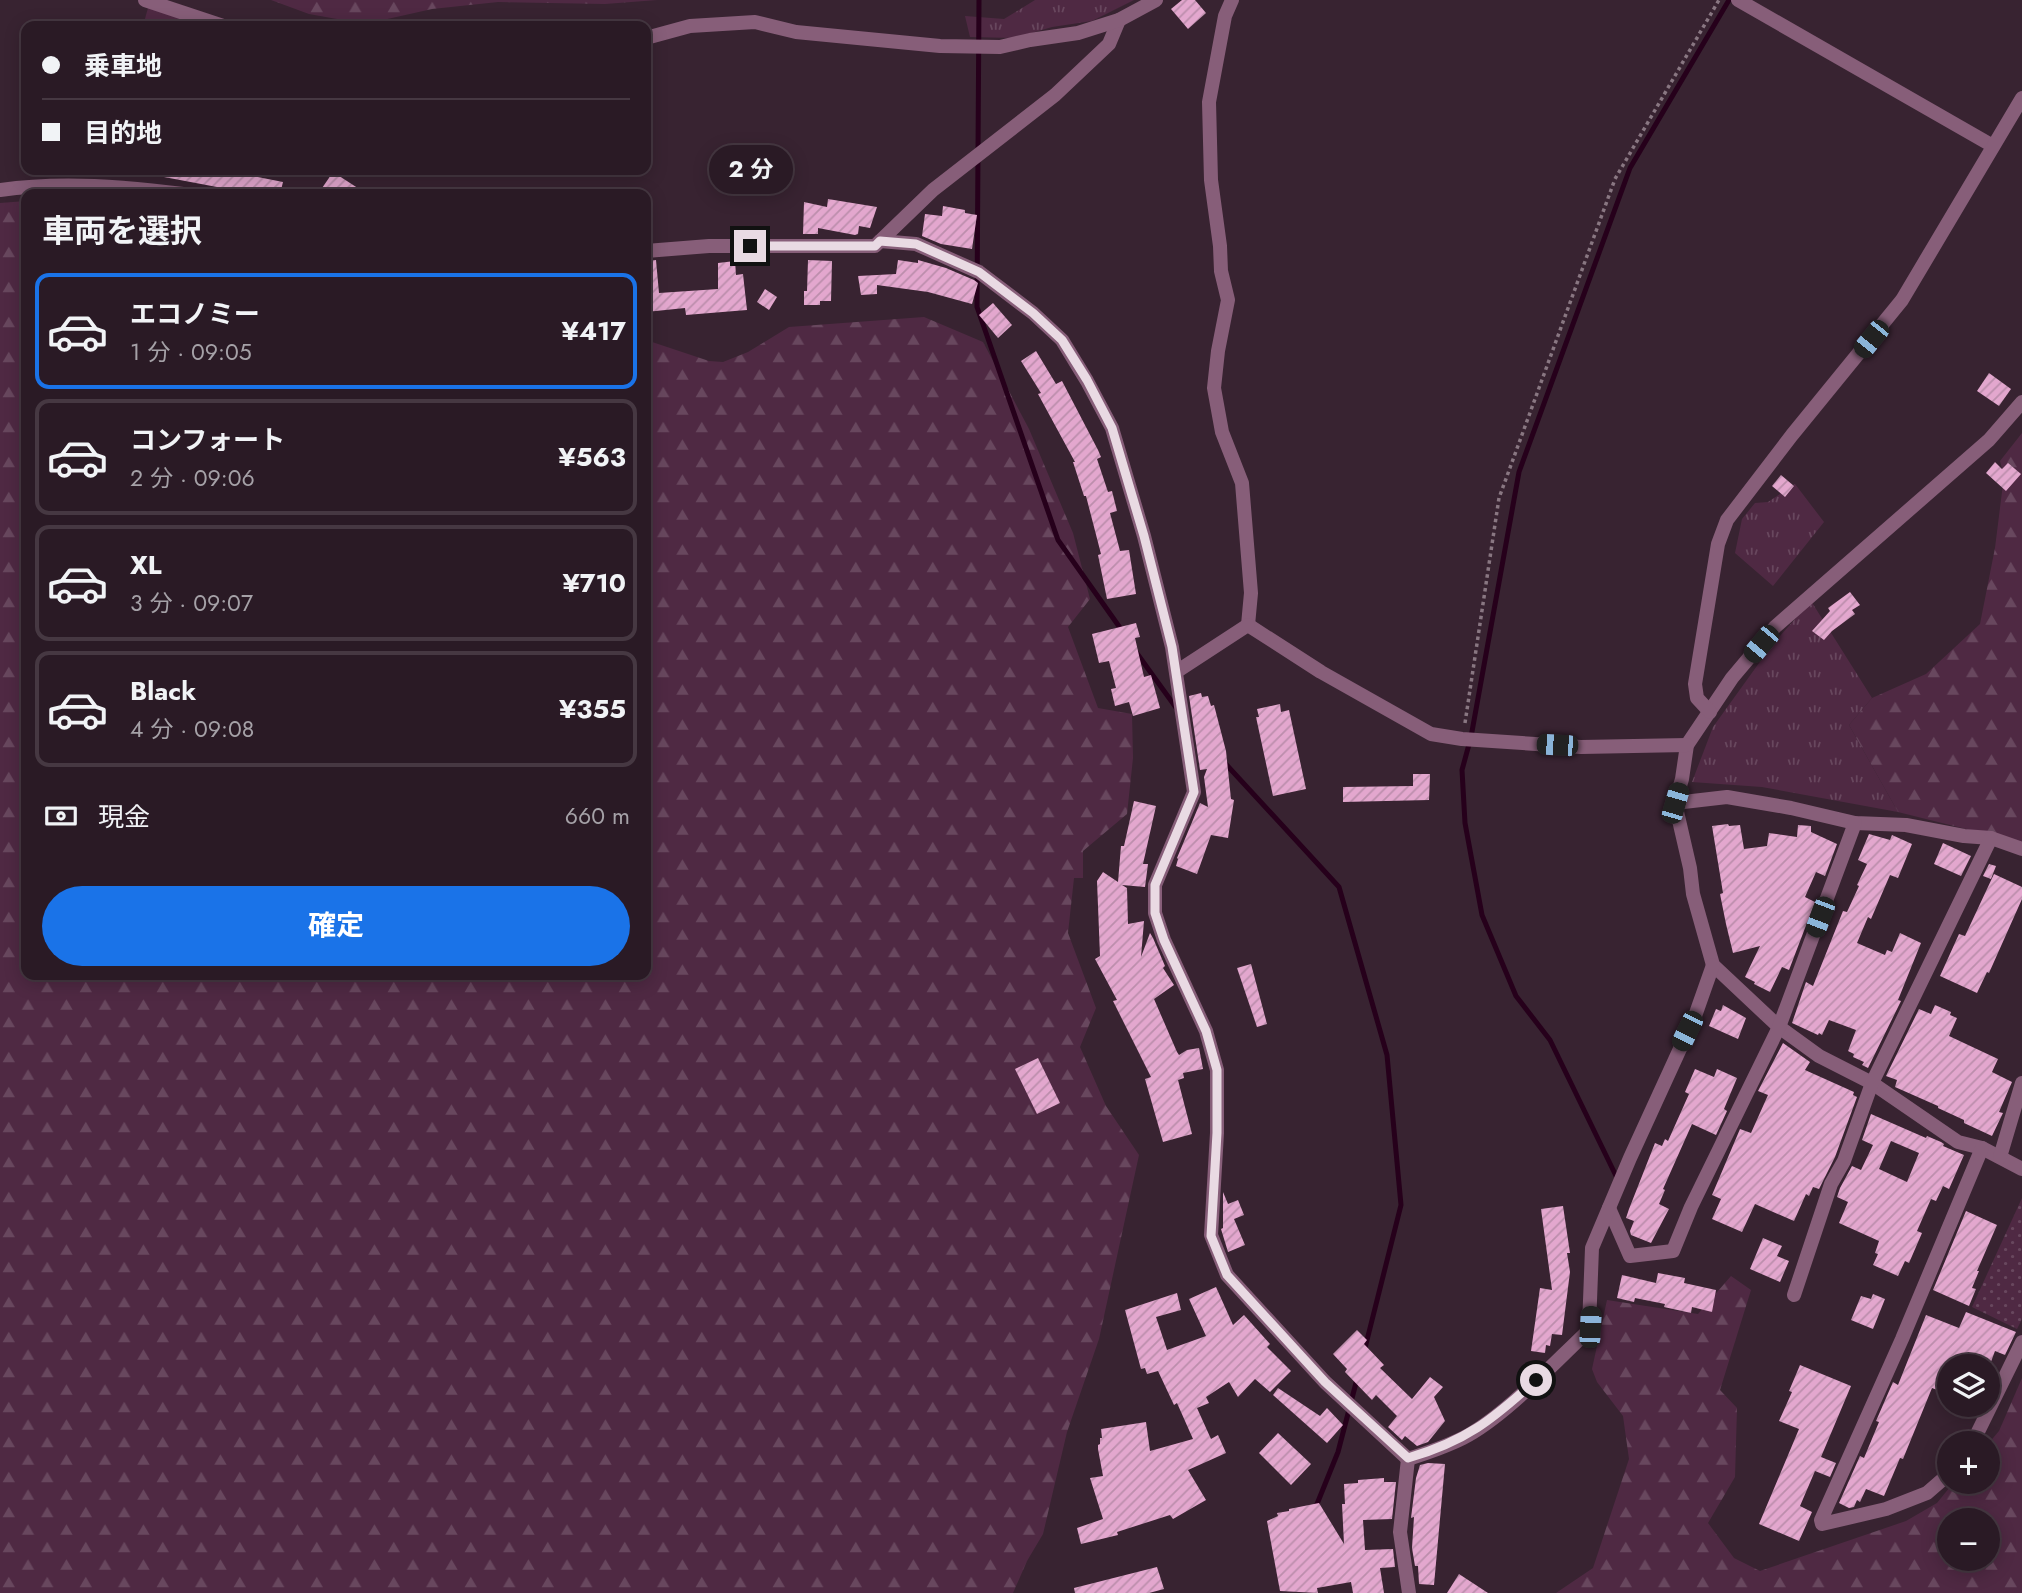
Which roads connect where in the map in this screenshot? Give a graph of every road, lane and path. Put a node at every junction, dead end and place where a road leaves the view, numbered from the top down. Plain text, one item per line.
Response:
1 (145, 0) edge
2 (1156, 0) edge
3 (1232, 0) edge
4 (1719, 0) edge
5 (1738, 0) edge
6 (1119, 20) junction
7 (208, 21) edge
8 (651, 37) edge
9 (2022, 98) edge
10 (1993, 146) junction
11 (145, 189) edge
12 (0, 190) edge
13 (880, 241) junction
14 (651, 251) edge
15 (2022, 402) edge
16 (1248, 625) junction
17 (1176, 672) junction
18 (1710, 712) junction
19 (1462, 739) junction
20 (1687, 745) junction
21 (1675, 803) junction
22 (1855, 823) junction
23 (1990, 838) junction
24 (2022, 849) edge
25 (1713, 965) junction
26 (1779, 1027) junction
27 (1872, 1083) junction
28 (2022, 1083) edge
29 (1982, 1148) junction
30 (2000, 1157) junction
31 (2022, 1169) edge
32 (1609, 1208) junction
33 (1794, 1294) dead end
34 (2022, 1342) edge
35 (1978, 1431) edge
36 (1408, 1458) junction
37 (1937, 1484) edge
38 (1409, 1593) edge

1 - 7 street
2 - 6 street
3 - 16 street
4 - 19 path
5 - 10 street
6 - 8 street
6 - 13 street
9 - 10 street
10 - 18 street
11 - 12 street
13 - 14 street
13 - 17 street
15 - 18 street
16 - 17 street
16 - 19 street
17 - 36 street
18 - 20 street
19 - 20 street
20 - 21 street
21 - 22 street
21 - 25 street
22 - 23 street
22 - 26 street
23 - 24 street
23 - 27 street
25 - 26 street
25 - 32 street
26 - 27 street
26 - 32 street
27 - 29 street
27 - 33 street
28 - 30 street
29 - 30 street
29 - 37 street
30 - 31 street
32 - 36 street
34 - 35 street
36 - 38 street

